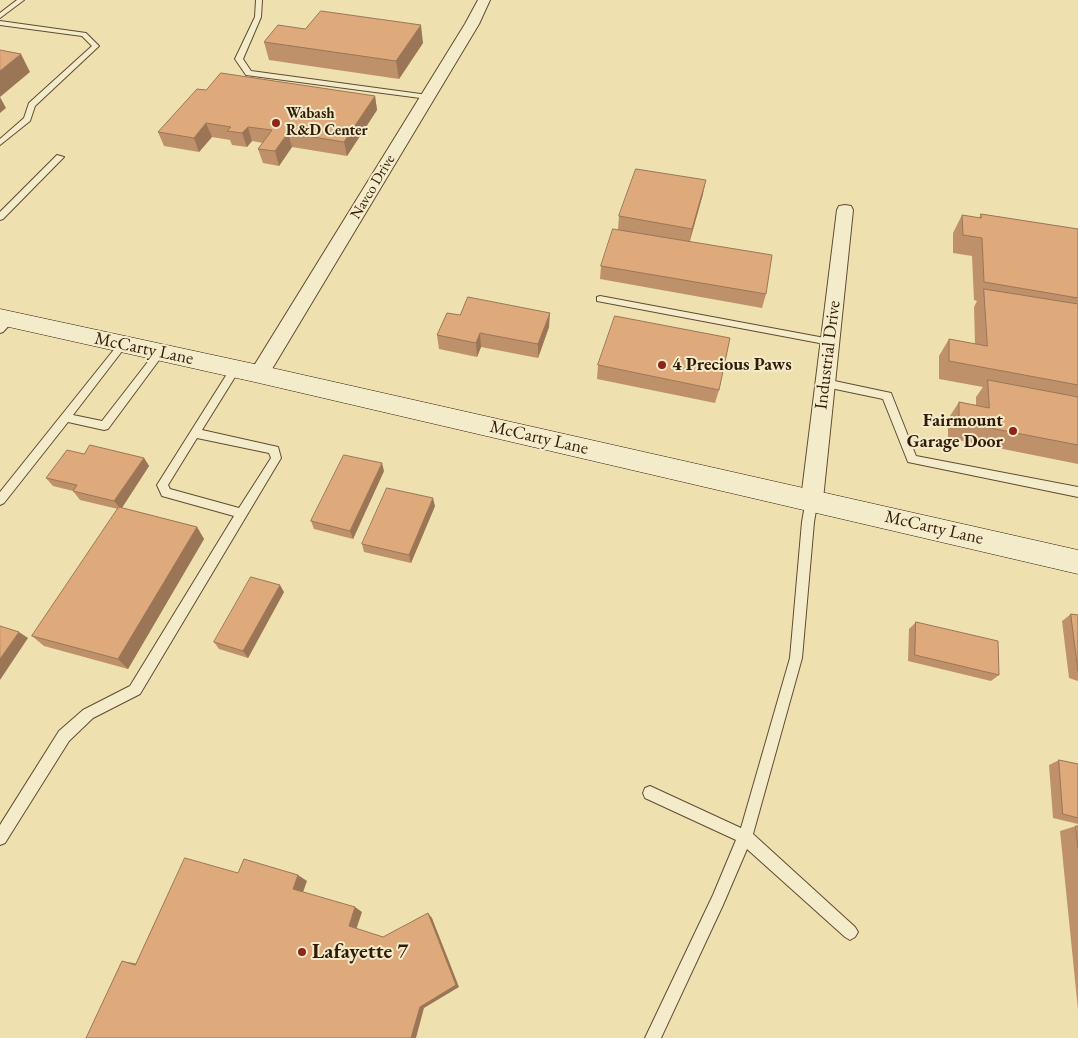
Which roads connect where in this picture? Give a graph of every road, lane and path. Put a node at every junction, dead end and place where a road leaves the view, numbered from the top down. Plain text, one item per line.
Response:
1 (21, 0) edge
2 (259, 0) edge
3 (484, 0) edge
4 (0, 16) edge
5 (0, 23) edge
6 (428, 96) junction
7 (0, 143) edge
8 (60, 158) dead end
9 (845, 210) dead end
10 (0, 217) edge
11 (600, 299) dead end
12 (3, 322) edge
13 (830, 342) junction
14 (123, 344) junction
15 (160, 352) junction
16 (247, 371) junction
17 (825, 383) junction
18 (66, 417) junction
19 (195, 433) junction
20 (1078, 492) edge
21 (0, 500) edge
22 (812, 500) junction
23 (242, 513) junction
24 (1078, 562) edge
25 (650, 793) dead end
26 (745, 837) junction
27 (0, 838) edge
28 (850, 932) dead end
29 (653, 1038) edge

1 - 4 lane
2 - 6 lane
3 - 6 street, Navco Drive
5 - 7 lane
6 - 16 street, Navco Drive
8 - 10 lane
9 - 13 street, Industrial Drive
11 - 13 lane
12 - 14 main road, McCarty Lane
13 - 17 street, Industrial Drive
14 - 15 main road, McCarty Lane
14 - 18 lane
15 - 16 main road, McCarty Lane
15 - 18 lane
16 - 19 lane
16 - 22 main road, McCarty Lane
17 - 20 lane
17 - 22 street, Industrial Drive
18 - 21 lane
19 - 23 lane
19 - 23 lane
22 - 24 main road, McCarty Lane
22 - 26 lane
23 - 27 lane
25 - 26 lane
26 - 28 lane
26 - 29 lane

